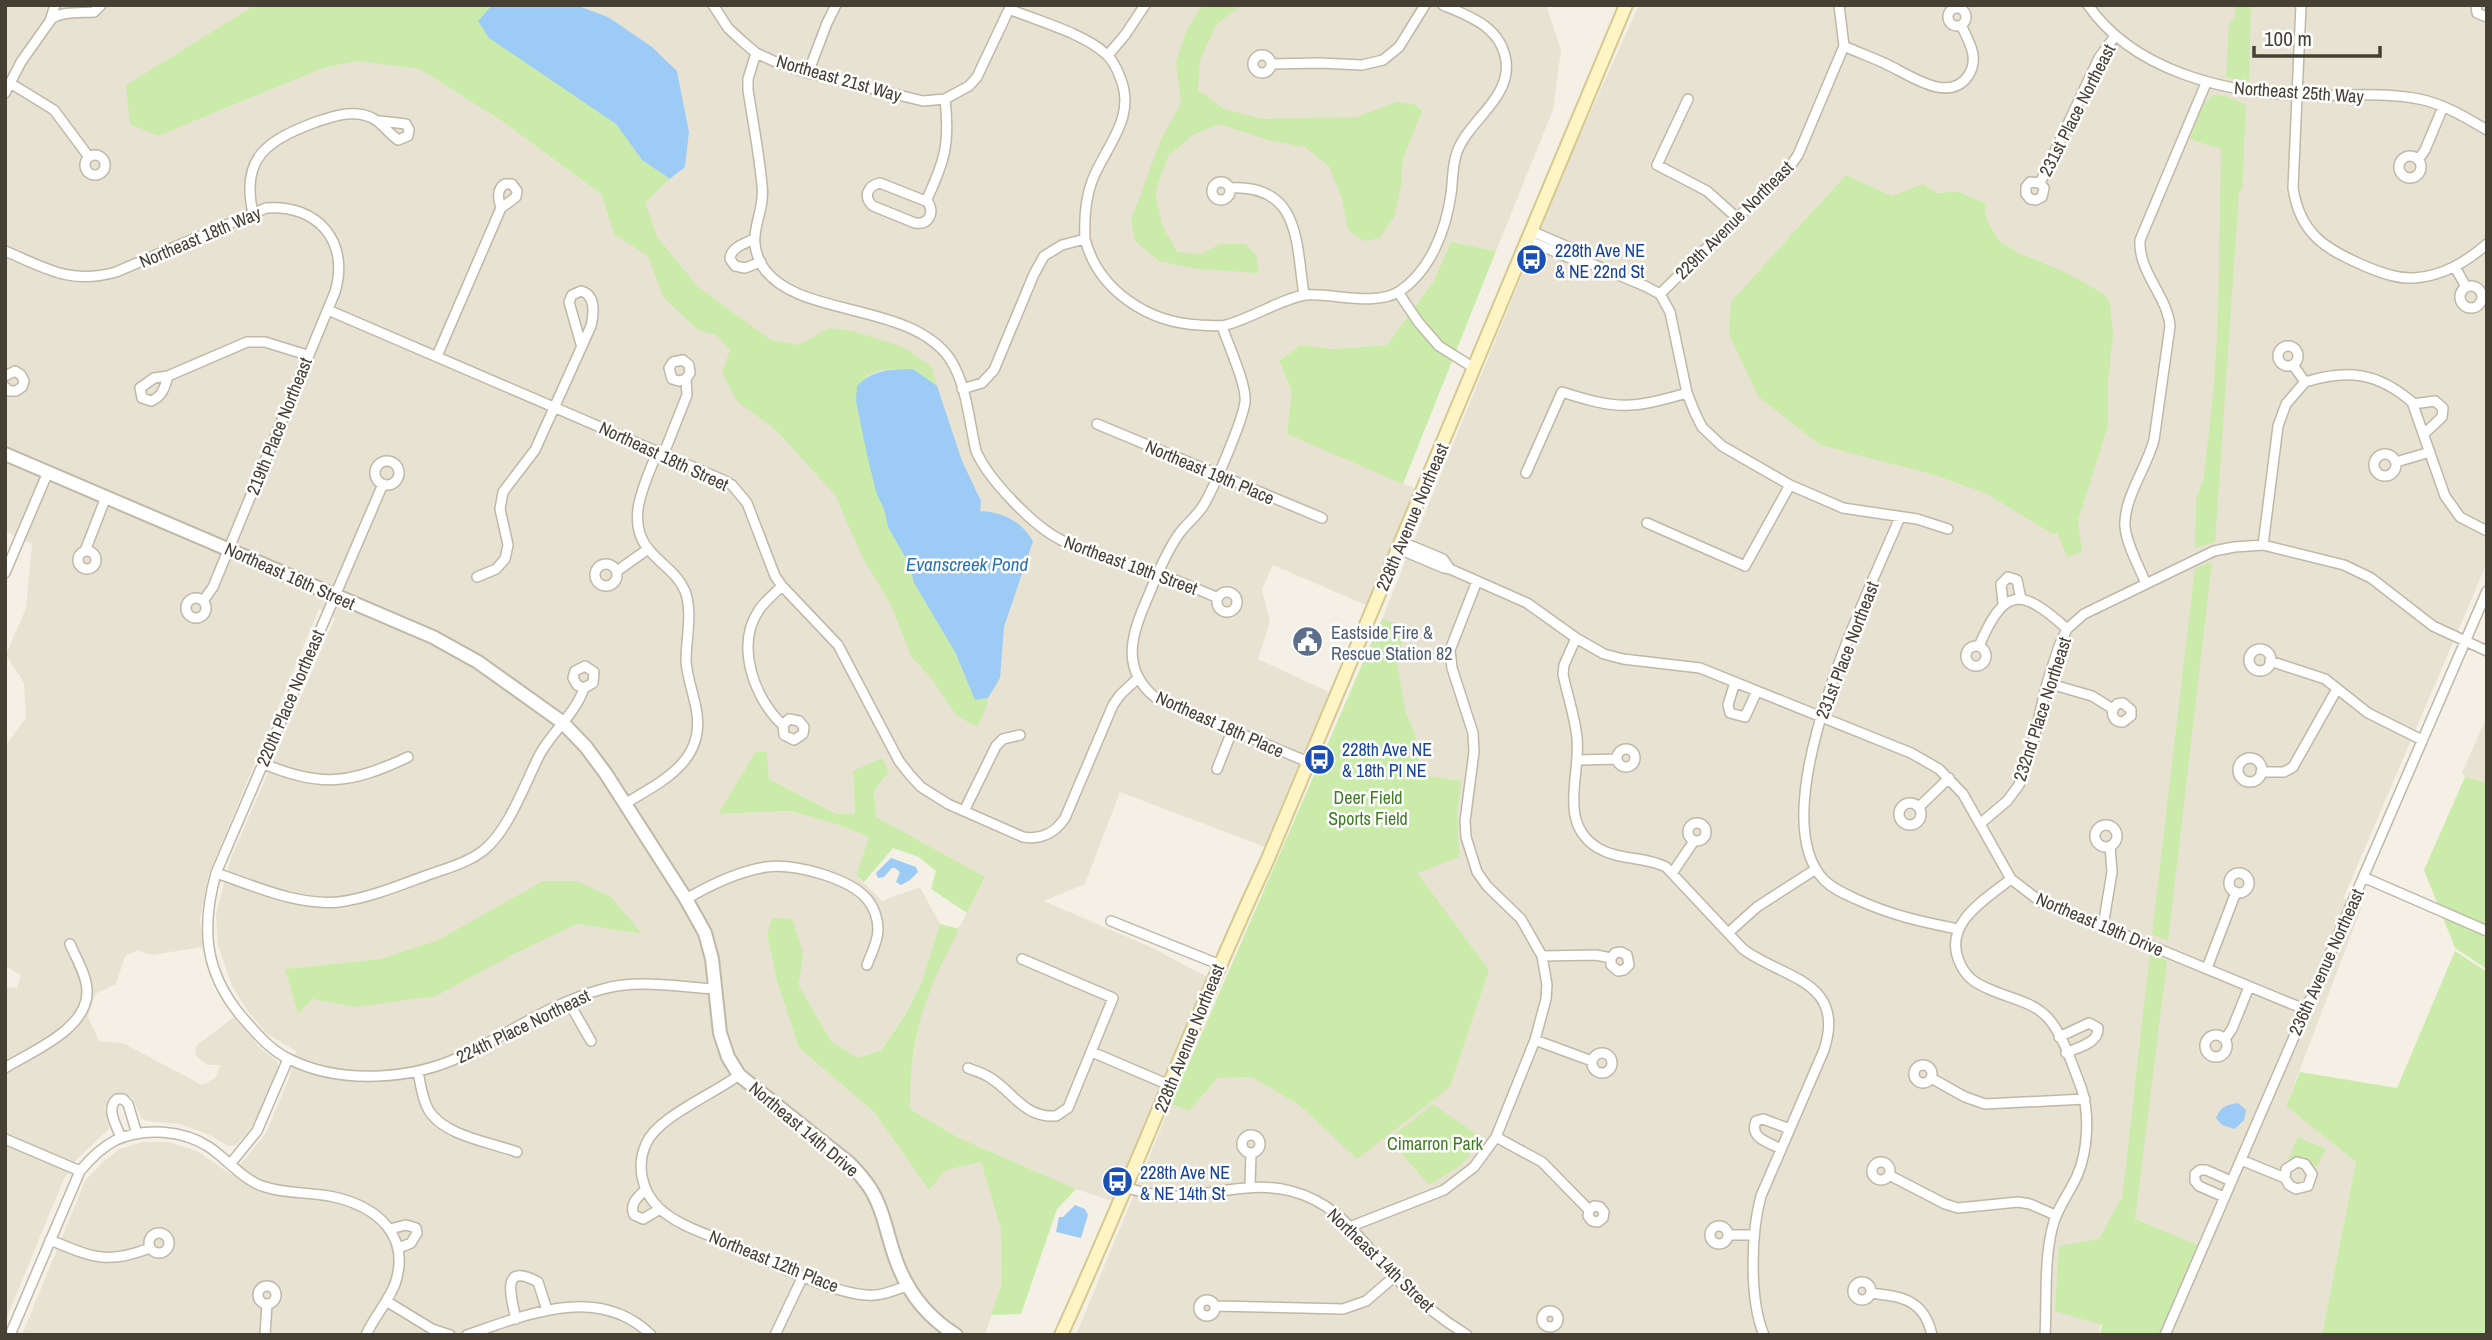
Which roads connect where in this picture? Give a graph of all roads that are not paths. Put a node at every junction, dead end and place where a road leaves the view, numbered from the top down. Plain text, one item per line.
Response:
1 (55, 5) edge
2 (101, 5) edge
3 (713, 5) edge
4 (836, 5) edge
5 (1145, 5) edge
6 (1425, 5) edge
7 (1443, 5) edge
8 (1626, 5) edge
9 (1839, 5) edge
10 (2088, 5) edge
11 (2301, 5) edge
12 (2465, 5) edge
13 (2476, 6) edge
14 (1010, 7) edge
15 (2487, 17) edge
16 (50, 21) junction
17 (1961, 25) dead end
18 (2115, 36) junction
19 (1844, 46) junction
20 (756, 53) junction
21 (1108, 55) junction
22 (1271, 64) dead end
23 (808, 73) junction
24 (10, 83) junction
25 (2206, 83) junction
26 (5, 93) edge
27 (2297, 95) junction
28 (945, 99) junction
29 (1688, 99) dead end
30 (2443, 107) junction
31 (380, 121) dead end
32 (2487, 130) edge
33 (89, 157) dead end
34 (2418, 160) dead end
35 (2040, 183) dead end
36 (1230, 188) dead end
37 (926, 201) junction
38 (501, 208) dead end
39 (253, 213) junction
40 (1736, 218) junction
41 (1529, 235) junction
42 (754, 239) junction
43 (1085, 239) junction
44 (2487, 244) edge
45 (336, 248) joint
46 (5, 251) edge
47 (759, 258) junction
48 (2455, 267) junction
49 (2466, 287) dead end
50 (1398, 292) junction
51 (1660, 294) junction
52 (1304, 295) junction
53 (328, 310) junction
54 (1222, 326) junction
55 (581, 344) junction
56 (307, 355) junction
57 (437, 356) junction
58 (2293, 365) dead end
59 (1474, 368) junction
60 (5, 376) edge
61 (168, 376) dead end
62 (686, 379) dead end
63 (2305, 383) junction
64 (5, 387) edge
65 (962, 389) junction
66 (1687, 393) junction
67 (2412, 403) junction
68 (555, 407) junction
69 (1097, 424) dead end
70 (2424, 434) junction
71 (661, 452) junction
72 (2430, 452) junction
73 (5, 454) edge
74 (2396, 462) dead end
75 (48, 472) junction
76 (1526, 473) dead end
77 (1217, 475) junction
78 (383, 484) dead end
79 (1790, 485) junction
80 (106, 498) junction
81 (1900, 517) junction
82 (1322, 518) dead end
83 (1647, 523) dead end
84 (1948, 529) dead end
85 (2487, 531) edge
86 (1401, 545) junction
87 (2263, 545) junction
88 (229, 549) junction
89 (648, 550) junction
90 (85, 551) dead end
91 (617, 571) dead end
92 (5, 573) edge
93 (1158, 573) junction
94 (477, 577) dead end
95 (1478, 580) junction
96 (2146, 584) junction
97 (782, 586) junction
98 (2487, 591) edge
99 (334, 596) junction
100 (1218, 598) dead end
101 (2021, 599) junction
102 (203, 601) dead end
103 (2003, 603) junction
104 (2067, 629) junction
105 (1576, 638) junction
106 (2465, 642) junction
107 (1979, 646) dead end
108 (2487, 651) edge
109 (2270, 661) dead end
110 (1139, 678) junction
111 (1735, 682) junction
112 (2047, 683) junction
113 (584, 688) dead end
114 (2337, 689) junction
115 (1757, 691) junction
116 (2113, 709) dead end
117 (1819, 717) junction
118 (562, 722) junction
119 (783, 725) dead end
120 (1232, 731) junction
121 (1020, 735) dead end
122 (2422, 740) junction
123 (408, 757) dead end
124 (1617, 759) dead end
125 (1579, 760) junction
126 (1308, 762) junction
127 (262, 763) junction
128 (1217, 769) dead end
129 (2261, 772) dead end
130 (1949, 778) junction
131 (626, 803) junction
132 (1919, 807) dead end
133 (964, 811) junction
134 (1980, 823) junction
135 (1694, 841) dead end
136 (2110, 846) dead end
137 (1816, 869) junction
138 (1672, 872) junction
139 (216, 873) junction
140 (2363, 877) junction
141 (2011, 879) junction
142 (2236, 892) dead end
143 (686, 899) junction
144 (1111, 921) dead end
145 (2103, 926) junction
146 (1958, 929) junction
147 (2487, 931) edge
148 (1728, 933) junction
149 (70, 944) dead end
150 (1542, 956) junction
151 (1611, 958) dead end
152 (1022, 959) dead end
153 (1218, 964) junction
154 (867, 965) dead end
155 (2207, 968) junction
156 (2249, 987) junction
157 (714, 989) junction
158 (568, 1001) junction
159 (2304, 1009) junction
160 (2059, 1037) junction
161 (2225, 1039) dead end
162 (1535, 1040) junction
163 (591, 1041) dead end
164 (1092, 1052) junction
165 (2066, 1053) junction
166 (288, 1059) junction
167 (1592, 1061) dead end
168 (5, 1068) edge
169 (968, 1068) dead end
170 (418, 1071) junction
171 (739, 1075) junction
172 (1931, 1078) dead end
173 (1169, 1085) junction
174 (2084, 1099) junction
175 (1790, 1129) junction
176 (1496, 1137) junction
177 (5, 1139) edge
178 (1781, 1149) junction
179 (517, 1152) dead end
180 (1251, 1153) dead end
181 (2241, 1160) junction
182 (231, 1163) junction
183 (80, 1171) junction
184 (1889, 1175) dead end
185 (2285, 1178) dead end
186 (2231, 1181) junction
187 (1250, 1186) junction
188 (1127, 1188) junction
189 (645, 1190) junction
190 (2224, 1197) junction
191 (660, 1209) junction
192 (1589, 1210) dead end
193 (2055, 1215) junction
194 (1352, 1226) junction
195 (390, 1229) junction
196 (1728, 1235) dead end
197 (1753, 1235) junction
198 (50, 1240) junction
199 (150, 1248) dead end
200 (399, 1248) junction
201 (803, 1276) junction
202 (1394, 1277) junction
203 (907, 1286) junction
204 (1871, 1293) dead end
205 (386, 1301) junction
206 (267, 1304) dead end
207 (1215, 1306) dead end
208 (547, 1310) junction
209 (516, 1319) junction
210 (470, 1334) edge
211 (10, 1335) edge
212 (265, 1335) edge
213 (366, 1335) edge
214 (450, 1335) edge
215 (652, 1335) edge
216 (775, 1335) edge
217 (956, 1335) edge
218 (1061, 1335) edge
219 (1467, 1335) edge
220 (1764, 1335) edge
221 (1932, 1335) edge
222 (2045, 1335) edge
223 (2165, 1335) edge

1 - 16 street
2 - 16 street
3 - 20 street, Northeast 21st Way
4 - 23 street
5 - 21 street
6 - 22 street
7 - 50 street
8 - 41 main road, 228th Avenue Northeast
9 - 19 street, 229th Avenue Northeast
10 - 18 street, Northeast 25th Way
11 - 27 street
12 - 13 street
13 - 15 street
14 - 21 street
14 - 28 street
16 - 24 street
17 - 19 street
18 - 25 street, Northeast 25th Way
18 - 35 street, 231st Place Northeast
19 - 40 street, 229th Avenue Northeast
20 - 23 street, Northeast 21st Way
20 - 42 street
21 - 43 street
23 - 28 street, Northeast 21st Way
24 - 26 street
24 - 33 street
25 - 27 street, Northeast 25th Way
25 - 96 street
27 - 30 street, Northeast 25th Way
27 - 48 street
28 - 37 street
29 - 40 street
30 - 32 street, Northeast 25th Way
30 - 34 street
31 - 39 street
36 - 52 street
37 - 37 street
38 - 57 street
39 - 45 street, Northeast 18th Way
39 - 46 street, Northeast 18th Way
40 - 51 street, 229th Avenue Northeast
41 - 51 street
41 - 59 main road, 228th Avenue Northeast
42 - 47 street
42 - 47 street
43 - 54 street
43 - 65 street
44 - 48 street
45 - 53 street, 219th Place Northeast
47 - 65 street, Northeast 19th Street
48 - 49 street
50 - 52 street
50 - 59 street
51 - 66 street, 229th Avenue Northeast
52 - 54 street
53 - 56 street, 219th Place Northeast
53 - 57 street, Northeast 18th Street
54 - 77 street
55 - 55 street
55 - 68 street
56 - 61 street
56 - 88 street, 219th Place Northeast
57 - 68 street, Northeast 18th Street
58 - 63 street
59 - 86 main road, 228th Avenue Northeast
60 - 64 street
62 - 71 street
63 - 67 street
63 - 87 street
65 - 93 street, Northeast 19th Street
66 - 76 street
66 - 79 street, 229th Avenue Northeast
67 - 70 street
67 - 70 street
68 - 71 street, Northeast 18th Street
68 - 94 street
69 - 77 street, Northeast 19th Place
70 - 72 street
71 - 89 street
71 - 97 street, Northeast 18th Street
72 - 74 street
72 - 85 street
73 - 75 street, Northeast 16th Street
75 - 80 street, Northeast 16th Street
75 - 92 street
77 - 82 street, Northeast 19th Place
77 - 93 street
78 - 99 street, 220th Place Northeast
79 - 81 street, 229th Avenue Northeast
79 - 83 street
80 - 88 street, Northeast 16th Street
80 - 90 street
81 - 84 street, 229th Avenue Northeast
81 - 117 street, 231st Place Northeast
86 - 95 street, Northeast 19th Drive
86 - 126 main road, 228th Avenue Northeast
87 - 96 street, 232nd Place Northeast
87 - 106 street, 232nd Place Northeast
88 - 99 street, Northeast 16th Street
88 - 102 street, 219th Place Northeast
89 - 91 street
89 - 131 street
93 - 100 street, Northeast 19th Street
93 - 110 street
95 - 105 street, Northeast 19th Drive
95 - 150 street
96 - 104 street, 232nd Place Northeast
97 - 119 street
97 - 133 street, Northeast 18th Street
98 - 106 street, 236th Avenue Northeast
99 - 118 street, Northeast 16th Street
99 - 127 street, 220th Place Northeast
101 - 103 street
101 - 103 street
101 - 104 street
103 - 107 street
104 - 112 street, 232nd Place Northeast
105 - 111 street, Northeast 19th Drive
105 - 125 street
106 - 108 street, 232nd Place Northeast
106 - 122 street, 236th Avenue Northeast
109 - 114 street
110 - 120 street, Northeast 18th Place
110 - 133 street, Northeast 18th Street
111 - 115 street, Northeast 19th Drive
111 - 115 street
112 - 116 street
112 - 134 street, 232nd Place Northeast
113 - 118 street
114 - 122 street
114 - 129 street
115 - 117 street, Northeast 19th Drive
117 - 130 street, Northeast 19th Drive
117 - 137 street, 231st Place Northeast
118 - 131 street, Northeast 14th Drive
118 - 139 street
120 - 126 street, Northeast 18th Place
120 - 128 street
121 - 133 street
122 - 140 street, 236th Avenue Northeast
123 - 127 street
124 - 125 street
125 - 138 street
126 - 153 main road, 228th Avenue Northeast
127 - 139 street, 220th Place Northeast
130 - 132 street
130 - 134 street, Northeast 19th Drive
131 - 143 street, Northeast 14th Drive
134 - 141 street, Northeast 19th Drive
135 - 138 street
136 - 145 street
137 - 146 street
137 - 148 street
138 - 148 street
139 - 166 street
140 - 147 street
140 - 159 street, 236th Avenue Northeast
141 - 145 street, Northeast 19th Drive
141 - 146 street
142 - 155 street
143 - 154 street
143 - 157 street, Northeast 14th Drive
144 - 153 street
145 - 155 street, Northeast 19th Drive
146 - 160 street
148 - 175 street
149 - 168 street
150 - 151 street
150 - 162 street
152 - 164 street
153 - 173 main road, 228th Avenue Northeast
155 - 156 street, Northeast 19th Drive
156 - 159 street, Northeast 19th Drive
156 - 161 street
157 - 158 street, 224th Place Northeast
157 - 171 street, Northeast 14th Drive
158 - 163 street
158 - 170 street, 224th Place Northeast
159 - 181 street, 236th Avenue Northeast
160 - 165 street
160 - 165 street
162 - 167 street
162 - 176 street
164 - 169 street
164 - 173 street
165 - 174 street
166 - 170 street
166 - 182 street
170 - 179 street
171 - 189 street
171 - 203 street, Northeast 14th Drive
172 - 174 street
173 - 188 main road, 228th Avenue Northeast
174 - 193 street
175 - 178 street
175 - 178 street
176 - 192 street
176 - 194 street
177 - 183 street
178 - 197 street
180 - 187 street
181 - 185 street
181 - 186 street, 236th Avenue Northeast
182 - 183 street
182 - 195 street
183 - 198 street
184 - 193 street
186 - 190 street, 236th Avenue Northeast
186 - 190 street
187 - 188 street, Northeast 14th Street
187 - 194 street, Northeast 14th Street
188 - 218 main road, 228th Avenue Northeast
189 - 191 street
189 - 191 street
190 - 223 street, 236th Avenue Northeast
191 - 201 street, Northeast 12th Place
193 - 222 street
194 - 202 street, Northeast 14th Street
195 - 200 street
195 - 200 street
196 - 197 street
197 - 220 street
198 - 199 street
198 - 211 street
200 - 205 street
201 - 203 street, Northeast 12th Place
201 - 216 street
202 - 207 street
202 - 219 street, Northeast 14th Street
203 - 217 street
204 - 221 street
205 - 213 street
205 - 214 street
206 - 212 street
208 - 209 street
208 - 209 street
208 - 215 street
209 - 210 street

